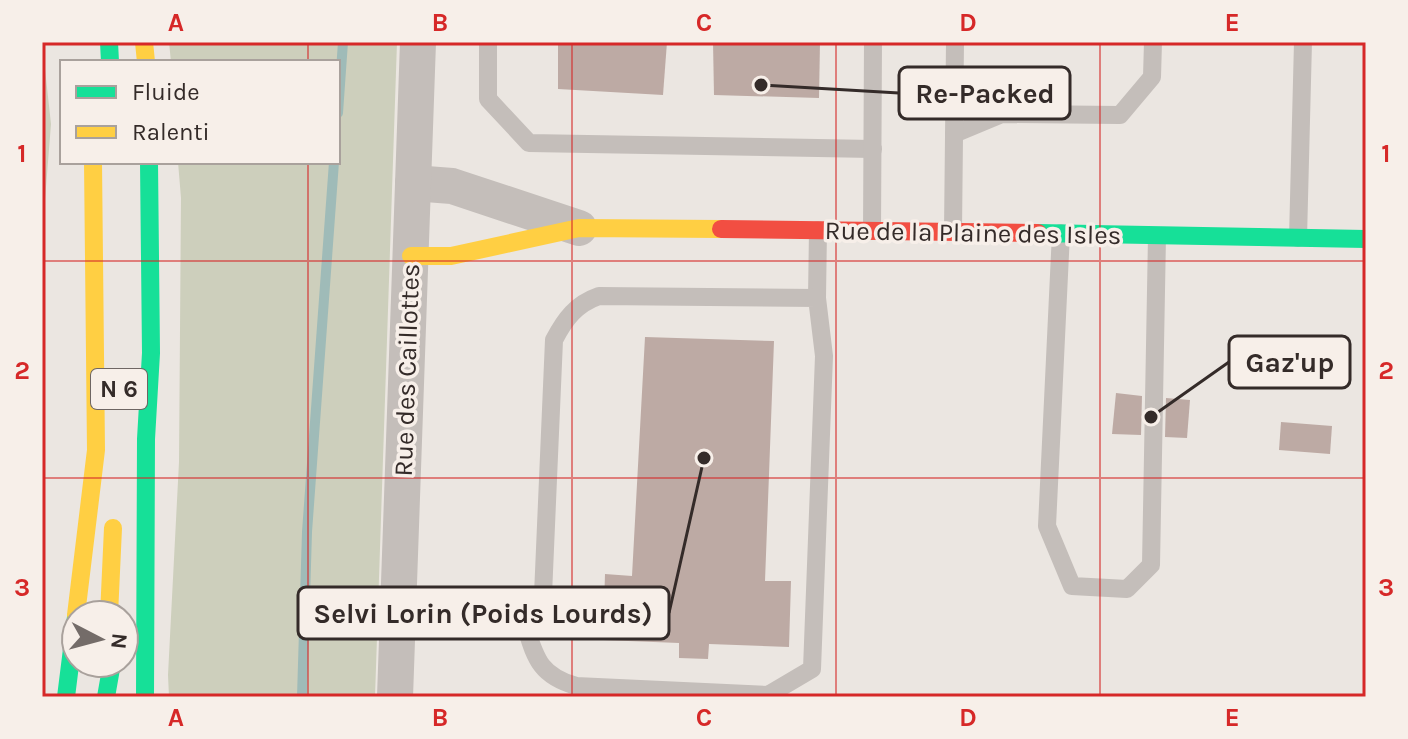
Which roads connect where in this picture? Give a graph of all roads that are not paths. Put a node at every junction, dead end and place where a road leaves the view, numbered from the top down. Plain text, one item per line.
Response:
1 (418, 42) edge
2 (488, 42) edge
3 (873, 42) edge
4 (955, 42) edge
5 (1153, 42) edge
6 (1303, 42) edge
7 (954, 134) junction
8 (873, 149) junction
9 (93, 164) edge
10 (149, 164) edge
11 (413, 183) junction
12 (579, 228) junction
13 (818, 230) junction
14 (872, 231) junction
15 (953, 231) junction
16 (1061, 233) junction
17 (1157, 236) junction
18 (1298, 238) junction
19 (1366, 239) edge
20 (411, 256) junction
21 (817, 298) junction
22 (146, 439) junction
23 (114, 510) dead end
24 (78, 599) edge
25 (110, 599) edge
26 (121, 599) edge
27 (397, 628) junction
28 (526, 628) junction
29 (145, 697) edge
30 (395, 697) edge

1 - 11 street, Rue des Caillottes
2 - 8 lane
3 - 8 lane
4 - 7 lane
5 - 7 lane
6 - 18 lane
7 - 15 lane
8 - 14 lane
9 - 24 main road
10 - 22 main road, N 6
11 - 12 street, Rue de la Plaine des Isles
11 - 20 street, Rue des Caillottes
12 - 13 main road, Rue de la Plaine des Isles
12 - 20 main road, Rue de la Plaine des Isles
13 - 14 main road, Rue de la Plaine des Isles
13 - 21 lane
14 - 15 main road, Rue de la Plaine des Isles
15 - 16 main road, Rue de la Plaine des Isles
16 - 17 main road, Rue de la Plaine des Isles
16 - 17 lane
17 - 18 main road, Rue de la Plaine des Isles
18 - 19 main road, Rue de la Plaine des Isles
20 - 27 street, Rue des Caillottes
21 - 28 lane
21 - 28 lane
22 - 26 main road, N 6
22 - 29 main road
23 - 25 main road
27 - 28 lane
27 - 30 street, Rue des Caillottes

